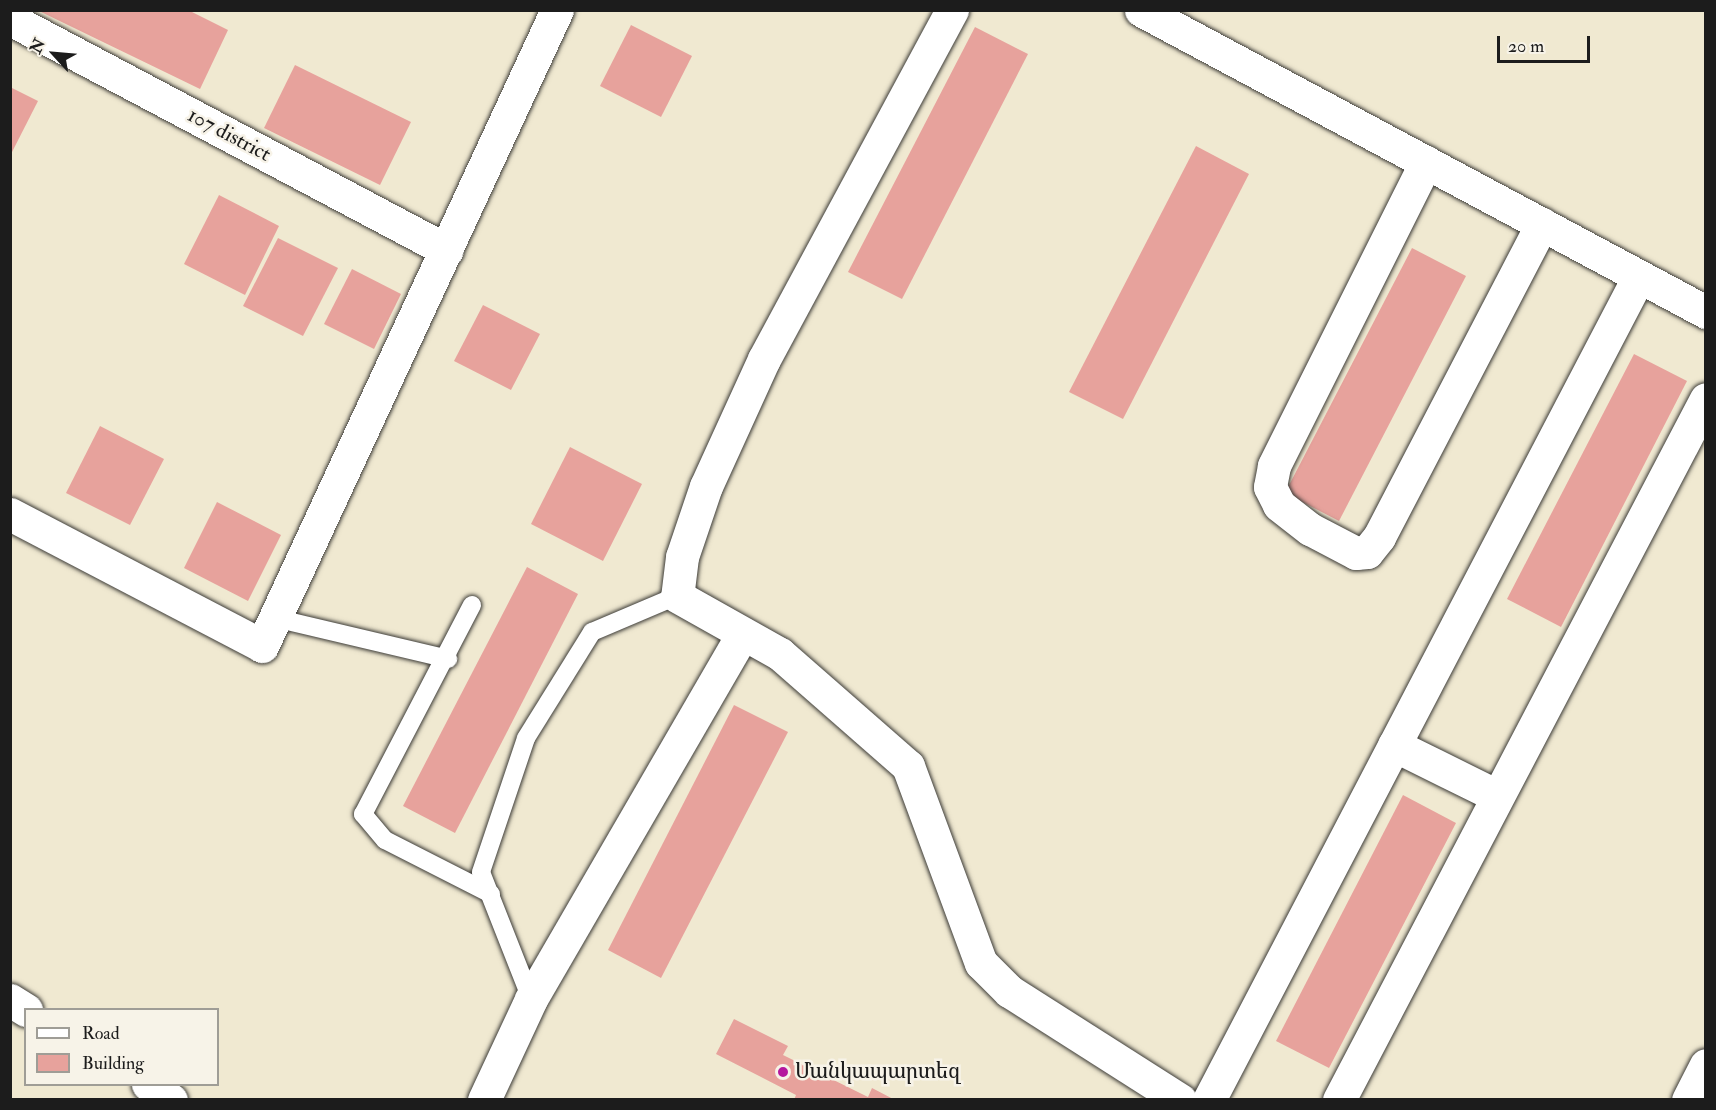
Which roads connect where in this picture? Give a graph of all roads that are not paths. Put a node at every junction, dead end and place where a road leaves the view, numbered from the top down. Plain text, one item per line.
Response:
1 (557, 10) edge
2 (952, 10) edge
3 (1141, 10) edge
4 (10, 19) edge
5 (1426, 162) junction
6 (1542, 224) junction
7 (447, 250) junction
8 (1639, 276) junction
9 (1706, 312) edge
10 (1706, 399) edge
11 (10, 514) edge
12 (677, 596) junction
13 (472, 605) dead end
14 (268, 632) junction
15 (741, 635) junction
16 (448, 659) junction
17 (1394, 745) junction
18 (1497, 796) junction
19 (491, 894) junction
20 (531, 999) junction
21 (10, 1000) edge
22 (24, 1009) edge
23 (1706, 1065) edge
24 (151, 1086) edge
25 (171, 1100) edge
26 (484, 1100) edge
27 (1180, 1100) edge
28 (1209, 1100) edge
29 (1339, 1100) edge
30 (1688, 1100) edge

1 - 7 street
2 - 12 street
3 - 5 street
4 - 7 street, 107 district
5 - 6 street
5 - 6 street
6 - 8 street
7 - 14 street
8 - 9 street
8 - 17 street
10 - 18 street
11 - 14 street
12 - 15 street
12 - 19 lane
13 - 16 lane
14 - 16 lane
15 - 20 street
15 - 27 street
16 - 19 lane
17 - 18 street
17 - 28 street
18 - 29 street
19 - 20 lane
20 - 26 street
21 - 22 street
23 - 30 street
24 - 25 street

